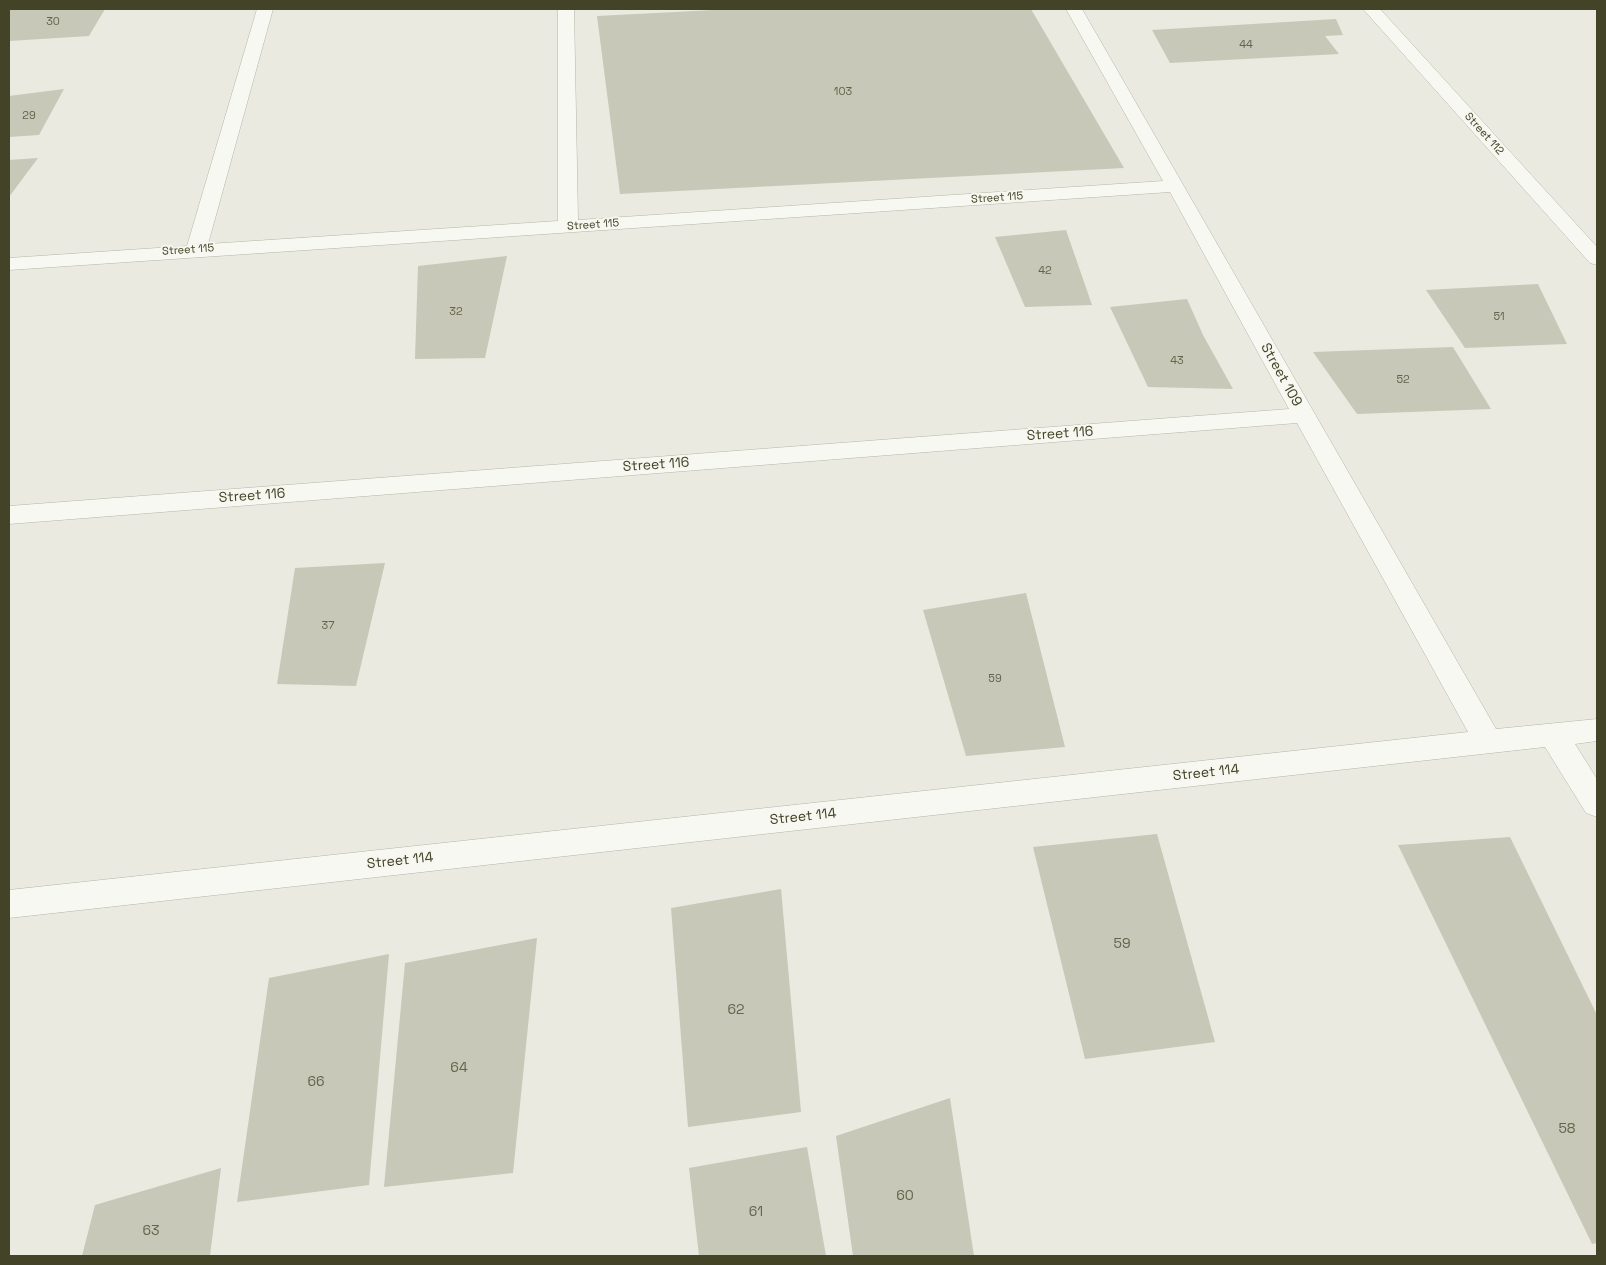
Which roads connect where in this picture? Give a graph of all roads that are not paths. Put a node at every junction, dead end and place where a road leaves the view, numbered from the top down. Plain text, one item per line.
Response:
1 (265, 9) edge
2 (566, 9) edge
3 (1074, 9) edge
4 (1371, 9) edge
5 (1176, 186) junction
6 (568, 226) junction
7 (196, 250) junction
8 (1597, 258) edge
9 (9, 264) edge
10 (1304, 415) junction
11 (9, 515) edge
12 (1597, 730) edge
13 (1553, 735) junction
14 (1488, 742) junction
15 (1597, 804) edge
16 (9, 904) edge

1 - 7 street
2 - 6 street
3 - 5 street, Street 109
4 - 8 street, Street 112
5 - 6 street, Street 115
5 - 10 street, Street 109
6 - 7 street, Street 115
7 - 9 street, Street 115
10 - 11 street, Street 116
10 - 14 street, Street 109
12 - 13 street, Street 114
13 - 14 street, Street 114
13 - 15 street
14 - 16 street, Street 114

